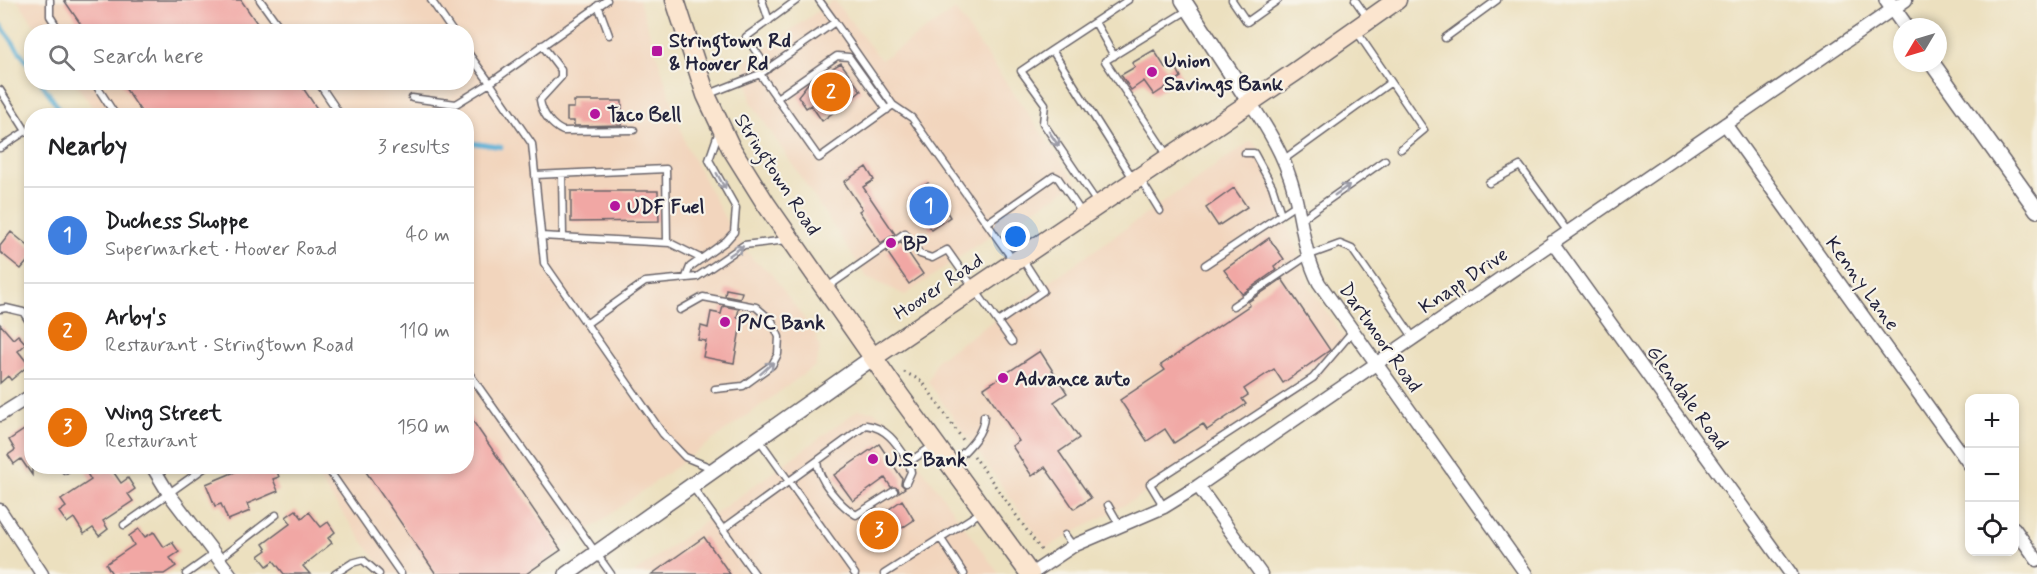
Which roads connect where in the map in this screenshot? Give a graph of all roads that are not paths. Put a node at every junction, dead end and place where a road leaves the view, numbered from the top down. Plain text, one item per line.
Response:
1 (50, 0) edge
2 (260, 0) edge
3 (431, 0) edge
4 (607, 0) edge
5 (675, 0) edge
6 (762, 0) edge
7 (796, 0) edge
8 (819, 0) edge
9 (1128, 0) edge
10 (1232, 0) edge
11 (1278, 0) edge
12 (1355, 0) edge
13 (1497, 0) edge
14 (1906, 0) edge
15 (1391, 2) edge
16 (1186, 4) edge
17 (598, 5) junction
18 (1890, 5) edge
19 (1899, 18) edge
20 (769, 21) junction
21 (835, 22) junction
22 (1095, 22) junction
23 (55, 24) edge
24 (277, 24) edge
25 (448, 24) edge
26 (1362, 24) junction
27 (609, 35) dead end
28 (1445, 38) dead end
29 (542, 45) junction
30 (1052, 50) junction
31 (1114, 56) junction
32 (474, 61) edge
33 (768, 69) junction
34 (1938, 72) edge
35 (760, 74) junction
36 (1391, 82) junction
37 (490, 83) junction
38 (0, 90) edge
39 (99, 90) edge
40 (323, 90) edge
41 (706, 95) junction
42 (412, 98) dead end
43 (777, 98) junction
44 (1249, 101) junction
45 (893, 105) junction
46 (111, 108) edge
47 (336, 108) edge
48 (887, 110) junction
49 (1725, 124) junction
50 (24, 128) edge
51 (720, 128) junction
52 (634, 130) dead end
53 (24, 132) edge
54 (0, 148) edge
55 (1401, 149) dead end
56 (1245, 153) dead end
57 (1168, 157) junction
58 (1283, 160) junction
59 (1385, 160) dead end
60 (562, 174) junction
61 (535, 175) junction
62 (1137, 179) junction
63 (1489, 183) dead end
64 (1297, 204) junction
65 (1091, 210) junction
66 (2037, 210) edge
67 (1160, 212) dead end
68 (1281, 214) junction
69 (1299, 220) junction
70 (987, 223) junction
71 (1568, 232) junction
72 (541, 236) junction
73 (563, 237) junction
74 (791, 239) junction
75 (667, 242) junction
76 (1552, 242) junction
77 (1307, 256) junction
78 (702, 259) junction
79 (1018, 259) junction
80 (1205, 265) dead end
81 (686, 277) junction
82 (826, 288) junction
83 (976, 288) junction
84 (1233, 306) dead end
85 (0, 309) edge
86 (680, 310) dead end
87 (24, 314) edge
88 (998, 322) junction
89 (586, 324) junction
90 (1352, 332) junction
91 (1413, 337) junction
92 (1012, 342) dead end
93 (875, 356) junction
94 (1374, 363) junction
95 (474, 380) edge
96 (715, 389) dead end
97 (24, 400) edge
98 (0, 415) edge
99 (984, 416) dead end
100 (758, 437) junction
101 (934, 444) junction
102 (1965, 458) edge
103 (817, 461) junction
104 (909, 462) junction
105 (950, 465) junction
106 (714, 469) junction
107 (157, 474) edge
108 (196, 474) edge
109 (332, 474) edge
110 (789, 480) junction
111 (906, 483) dead end
112 (692, 485) junction
113 (1198, 486) junction
114 (894, 491) dead end
115 (169, 494) junction
116 (1108, 505) dead end
117 (1164, 507) junction
118 (0, 510) edge
119 (984, 510) junction
120 (276, 515) dead end
121 (123, 525) dead end
122 (1120, 526) junction
123 (723, 529) junction
124 (1065, 535) dead end
125 (2019, 535) edge
126 (940, 539) junction
127 (1073, 546) junction
128 (597, 553) junction
129 (217, 557) junction
130 (2037, 560) edge
131 (42, 574) edge
132 (186, 574) edge
133 (230, 574) edge
134 (335, 574) edge
135 (379, 574) edge
136 (401, 574) edge
137 (567, 574) edge
138 (611, 574) edge
139 (754, 574) edge
140 (855, 574) edge
141 (884, 574) edge
142 (964, 574) edge
143 (1030, 574) edge
144 (1261, 574) edge
145 (1526, 574) edge
146 (1791, 574) edge

1 - 23 lane
2 - 24 lane
3 - 25 lane
4 - 17 lane
5 - 41 main road, Stringtown Road
6 - 20 lane
7 - 20 lane
8 - 21 lane
9 - 22 lane
10 - 11 lane
12 - 26 lane
13 - 28 lane
14 - 18 street, Knapp Drive
15 - 26 main road, Hoover Road
16 - 31 lane
16 - 44 street
17 - 27 lane
17 - 29 lane
18 - 19 street
18 - 49 street, Knapp Drive
20 - 33 lane
21 - 33 lane
21 - 45 lane
22 - 30 lane
22 - 31 lane
26 - 36 lane
26 - 44 main road, Hoover Road
29 - 37 lane
29 - 52 lane
30 - 62 lane
30 -> 65 lane
31 - 57 lane
32 - 37 lane
33 - 35 lane
34 - 66 street
35 - 41 lane
35 - 43 lane
36 - 55 lane
36 - 58 lane
37 - 42 lane
37 - 61 lane
38 - 50 lane
39 - 46 lane
40 - 47 lane
41 - 51 main road, Stringtown Road
43 - 48 lane
43 - 48 lane
44 - 57 main road, Hoover Road
44 - 58 street, Dartmoor Road
45 - 48 lane
45 - 70 lane
49 - 71 street, Knapp Drive
49 - 102 street, Kenny Lane
51 - 74 main road, Stringtown Road
51 -> 78 lane
53 - 54 lane
56 - 68 lane
57 - 62 main road, Hoover Road
58 - 64 street, Dartmoor Road
69 -> 59 lane
60 - 61 lane
60 - 73 lane
60 - 75 lane
61 - 72 lane
62 - 65 main road, Hoover Road
62 - 67 lane
63 - 71 lane
64 - 68 lane
64 - 69 street, Dartmoor Road
65 - 70 lane
65 - 79 main road, Hoover Road
68 - 80 lane
69 - 77 street, Dartmoor Road
70 - 79 lane
71 - 76 street, Knapp Drive
72 - 73 lane
72 - 89 lane
73 - 75 lane
81 -> 74 lane
74 - 82 main road, Stringtown Road
75 - 78 lane
76 - 91 street, Knapp Drive
76 - 146 street, Glendale Road
77 - 84 lane
77 - 90 street, Dartmoor Road
77 - 91 lane
78 - 81 lane
79 - 83 main road, Hoover Road
79 - 88 lane
81 - 89 lane
82 - 83 lane
82 - 93 main road, Stringtown Road
83 - 88 lane
83 - 93 main road, Hoover Road
85 - 87 lane
96 -> 86 lane
88 - 92 lane
89 - 106 lane
90 - 94 street, Dartmoor Road
90 - 117 lane
91 - 94 street, Knapp Drive
93 - 100 street, Hoover Road
93 - 101 main road, Stringtown Road
94 - 113 street, Knapp Drive
94 - 145 street, Dartmoor Road
95 - 128 lane
97 - 98 street
99 - 105 lane
100 - 106 street, Hoover Road
100 - 110 lane
101 - 104 lane
101 - 105 main road, Stringtown Road
103 - 104 lane
103 - 110 lane
103 - 114 lane
104 - 111 lane
105 - 119 main road, Stringtown Road
106 - 112 street, Hoover Road
107 - 115 street
108 - 115 lane
109 - 136 lane
110 - 123 lane
110 - 140 lane
112 - 123 lane
112 - 128 street, Hoover Road
113 - 117 street, Knapp Drive
113 - 144 street
115 - 121 lane
115 - 129 street
116 - 122 lane
117 - 122 street, Knapp Drive
118 - 131 street
119 - 126 lane
119 - 143 main road, Stringtown Road
120 - 129 lane
122 - 127 street, Knapp Drive
123 - 139 lane
124 - 127 lane
125 - 130 street
126 - 141 lane
126 - 142 lane
127 - 143 street, Knapp Drive
128 - 137 street, Hoover Road
128 - 138 lane
129 - 132 lane
129 - 133 street
134 - 135 lane

